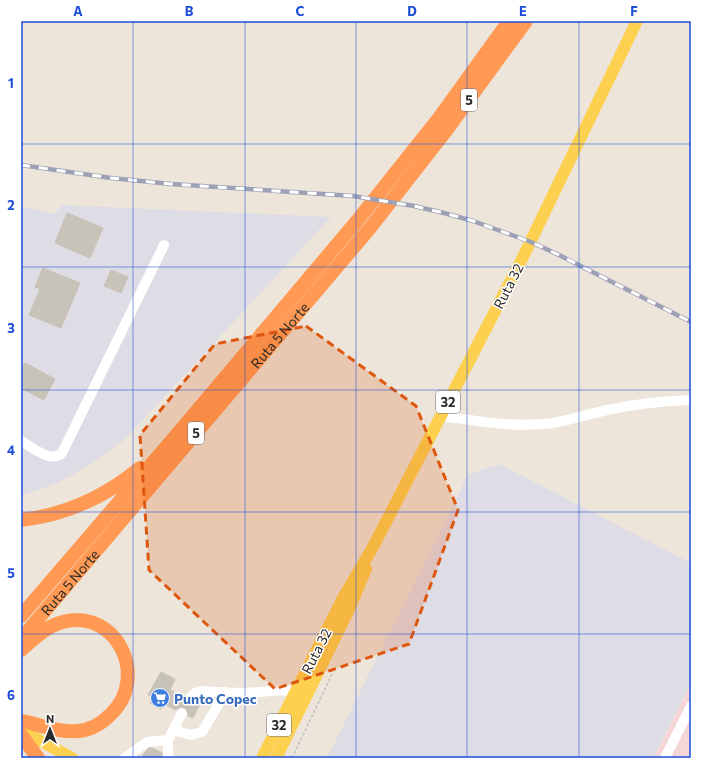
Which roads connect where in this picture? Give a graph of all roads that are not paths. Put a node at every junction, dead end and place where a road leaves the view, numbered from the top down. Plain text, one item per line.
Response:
1 (509, 21) edge
2 (526, 21) edge
3 (637, 21) edge
4 (164, 245) dead end
5 (691, 400) edge
6 (441, 416) junction
7 (180, 431) junction
8 (21, 441) edge
9 (21, 520) edge
10 (373, 547) junction
11 (21, 616) edge
12 (21, 639) edge
13 (21, 650) edge
14 (226, 692) junction
15 (295, 692) junction
16 (306, 698) junction
17 (189, 699) tunnel mouth
18 (691, 706) edge
19 (182, 713) tunnel mouth
20 (21, 721) edge
21 (21, 730) edge
22 (173, 730) junction
23 (21, 735) edge
24 (168, 740) junction
25 (38, 758) edge
26 (72, 758) edge
27 (125, 758) edge
28 (168, 758) edge
29 (262, 758) edge
30 (276, 758) edge
31 (665, 758) edge

1 - 7 highway, Ruta 5 Norte / 5
2 - 12 highway, Ruta 5 Norte / 5
3 - 6 main road, Ruta 32 / 32
4 - 8 street
5 - 6 street
6 - 10 main road, Ruta 32 / 32
7 - 9 highway
7 - 11 highway, Ruta 5 Norte / 5
10 - 15 main road, Ruta 32 / 32
10 - 16 main road, Ruta 32 / 32
13 - 20 highway
14 - 15 street
14 - 17 street
14 - 22 street
15 - 16 street
15 - 29 main road, Ruta 32 / 32
16 - 30 main road, Ruta 32 / 32
18 - 31 street
19 - 22 street
21 - 26 main road
22 - 24 street
23 - 25 highway
24 - 27 street
24 - 28 street

